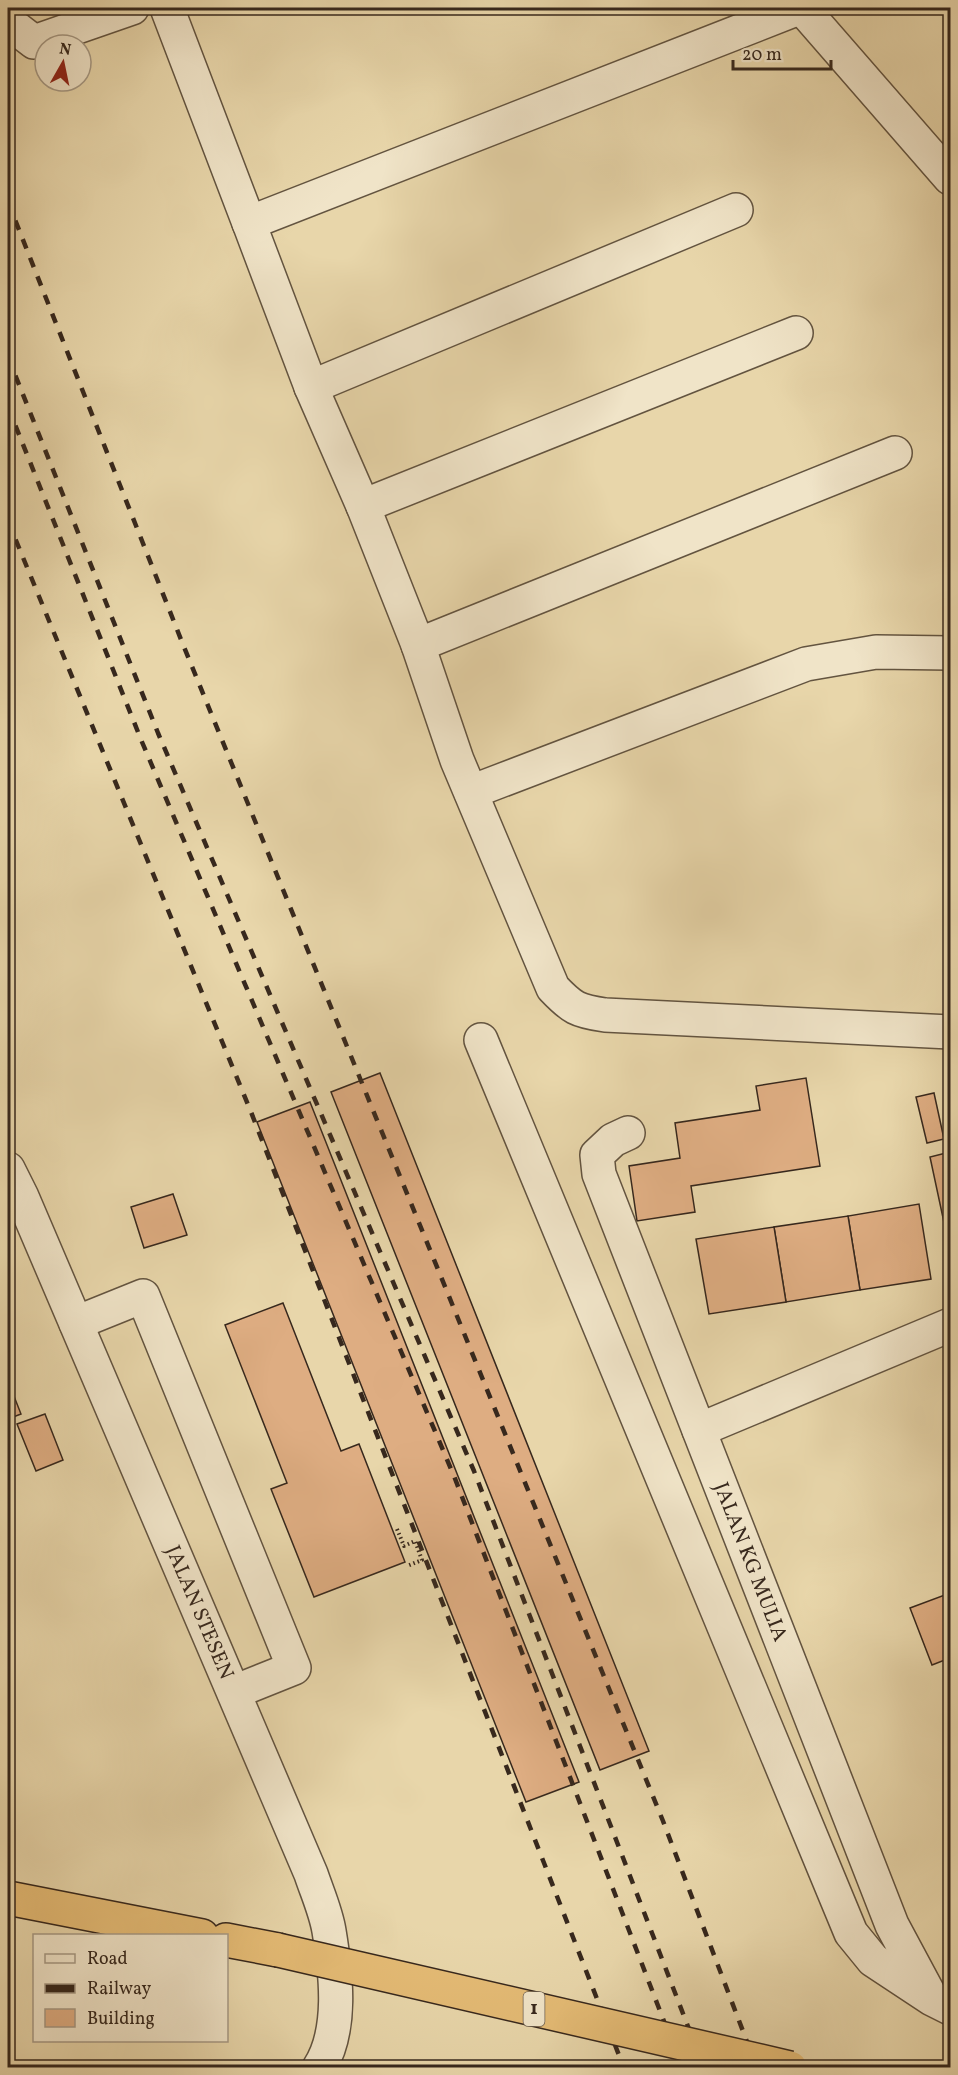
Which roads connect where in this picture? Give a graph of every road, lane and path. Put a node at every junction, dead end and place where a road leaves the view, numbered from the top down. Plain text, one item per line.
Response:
1 (132, 8) edge
2 (167, 8) edge
3 (800, 8) edge
4 (8, 22) edge
5 (951, 178) edge
6 (736, 210) dead end
7 (249, 223) junction
8 (796, 333) dead end
9 (310, 387) junction
10 (895, 453) dead end
11 (363, 506) junction
12 (418, 645) junction
13 (951, 653) edge
14 (471, 792) junction
15 (951, 1032) edge
16 (481, 1040) dead end
17 (628, 1133) dead end
18 (8, 1169) edge
19 (76, 1323) junction
20 (951, 1325) edge
21 (699, 1430) junction
22 (397, 1529) dead end
23 (407, 1566) dead end
24 (234, 1692) junction
25 (8, 1898) edge
26 (197, 1934) edge
27 (228, 1940) edge
28 (941, 2003) edge
29 (319, 2067) edge
30 (790, 2067) edge

1 - 4 street
2 - 7 street
3 - 5 street
3 - 7 street
6 - 9 street
7 - 9 street
8 - 11 street
9 - 11 street
10 - 12 street
11 - 12 street
12 - 14 street
13 - 14 street
14 - 15 street
16 - 28 street
17 - 21 street, JALAN KG MULIA
18 - 19 street, JALAN STESEN
19 - 24 street, JALAN STESEN
19 - 24 street
20 - 21 street
21 - 28 street, JALAN KG MULIA
22 - 23 path
24 - 29 street, JALAN STESEN
25 - 26 highway
27 - 30 highway, 1, bridge

